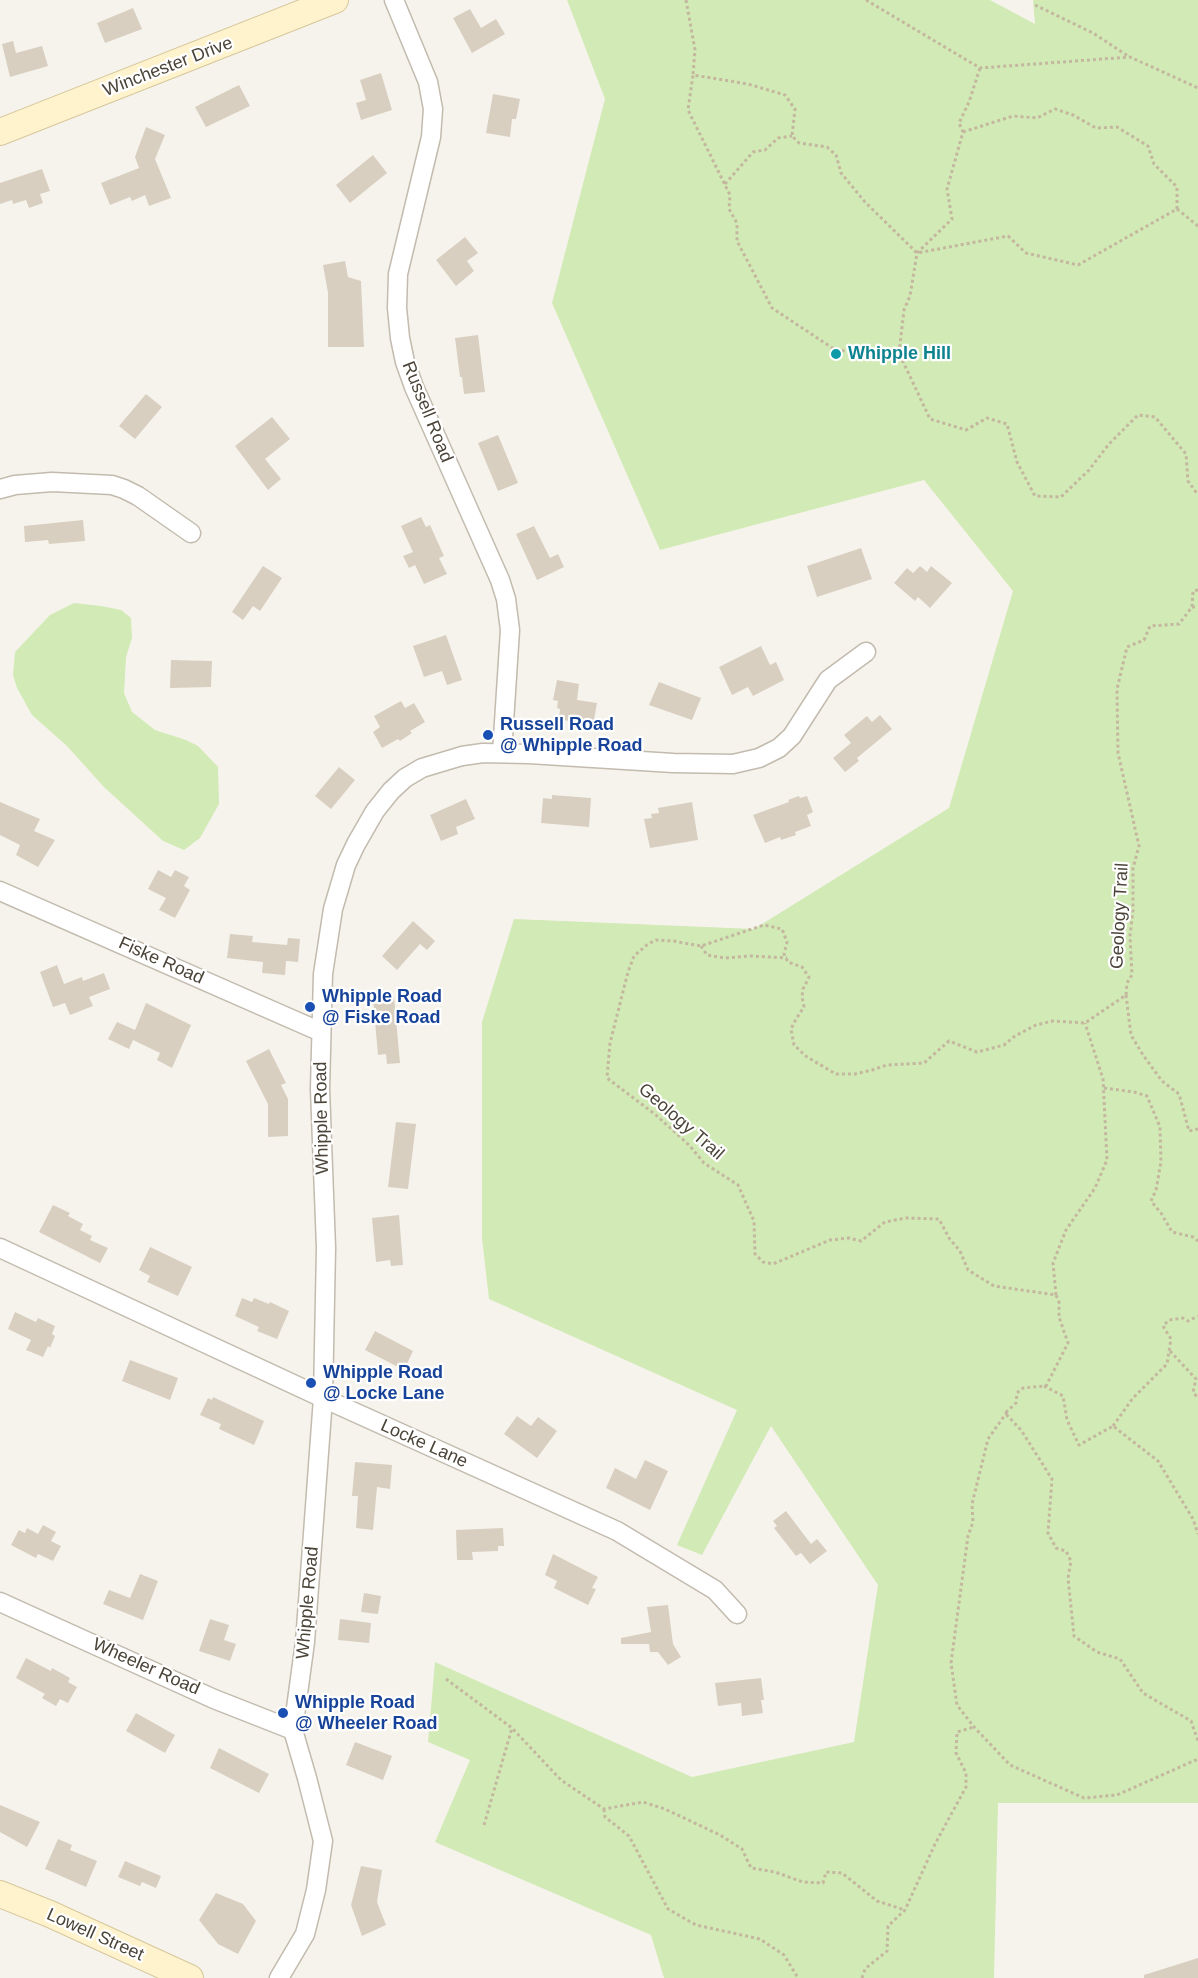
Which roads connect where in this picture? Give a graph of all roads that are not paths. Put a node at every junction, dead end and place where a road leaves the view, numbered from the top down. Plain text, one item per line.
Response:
1 (335, 0) edge
2 (394, 0) edge
3 (0, 132) edge
4 (0, 489) edge
5 (191, 533) dead end
6 (866, 652) dead end
7 (502, 753) junction
8 (0, 891) edge
9 (321, 1032) junction
10 (0, 1248) edge
11 (323, 1398) junction
12 (0, 1602) edge
13 (737, 1614) dead end
14 (293, 1730) junction
15 (0, 1894) edge
16 (190, 1978) edge
17 (279, 1978) edge

1 - 3 street, Winchester Drive
2 - 7 street, Russell Road
4 - 5 street
6 - 7 street, Whipple Road
7 - 9 street, Whipple Road
8 - 9 street, Fiske Road
9 - 11 street, Whipple Road
10 - 11 street, Locke Lane
11 - 13 street, Locke Lane
11 - 14 street, Whipple Road
12 - 14 street, Wheeler Road
14 - 17 street, Whipple Road
15 - 16 street, Lowell Street

